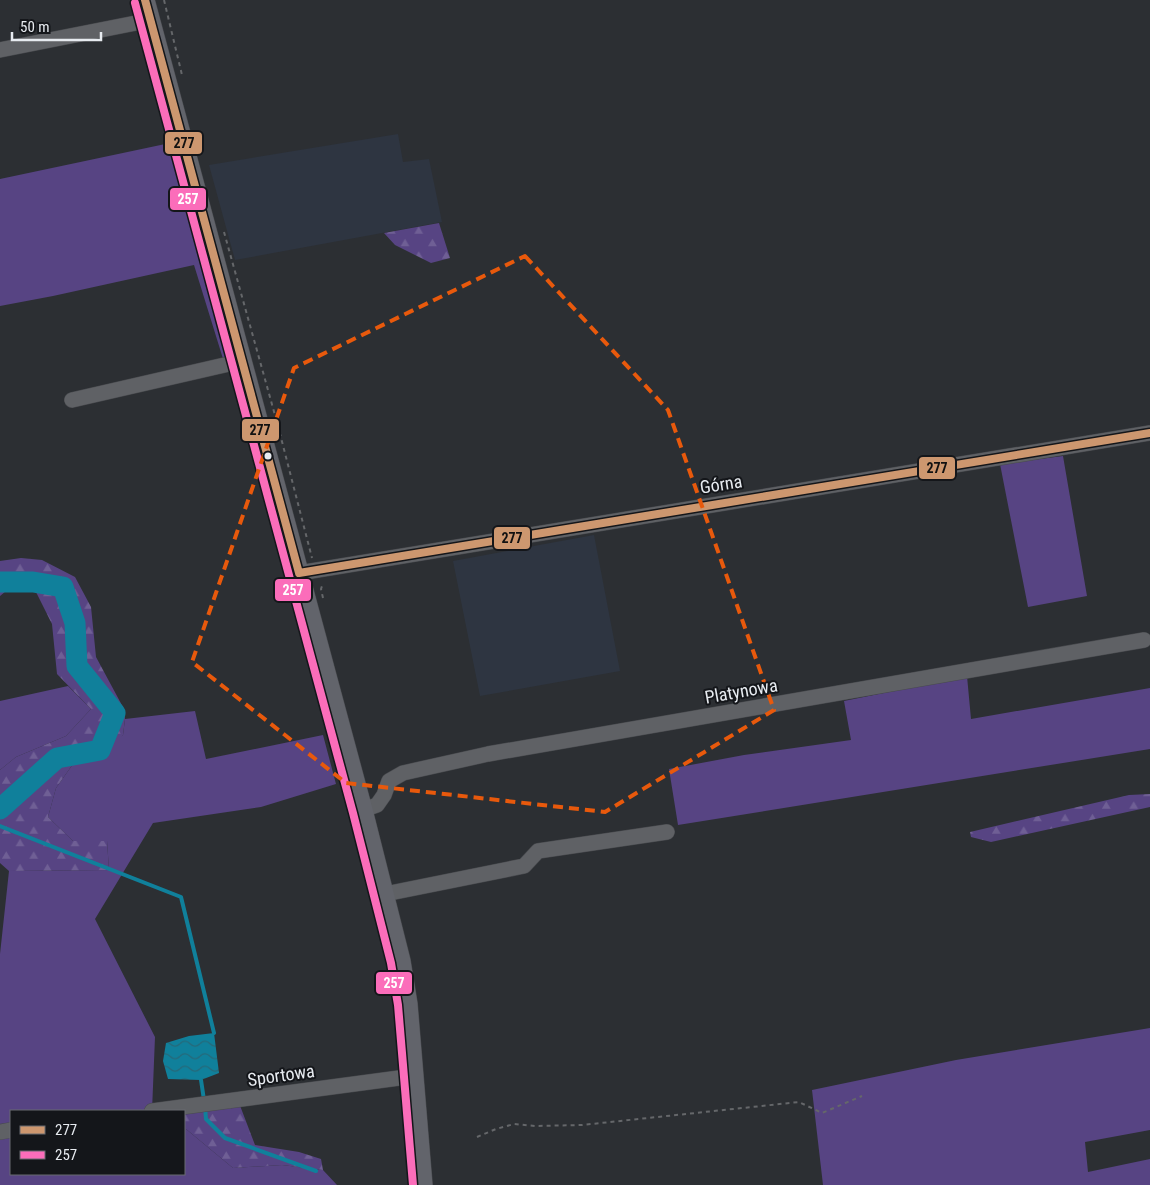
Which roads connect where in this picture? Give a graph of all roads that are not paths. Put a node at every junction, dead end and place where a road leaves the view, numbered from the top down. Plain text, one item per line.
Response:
1 (145, 0) edge
2 (151, 20) junction
3 (0, 50) edge
4 (242, 361) junction
5 (72, 400) dead end
6 (1150, 432) edge
7 (298, 573) junction
8 (1144, 640) dead end
9 (363, 810) junction
10 (667, 832) dead end
11 (385, 894) junction
12 (414, 1076) junction
13 (159, 1110) edge
14 (423, 1185) edge

1 - 2 main road
2 - 3 street
2 - 4 main road
4 - 5 street
4 - 7 main road
6 - 7 street, Górna
7 - 9 main road
8 - 9 street, Platynowa
9 - 11 main road
10 - 11 street
11 - 12 main road
12 - 13 street, Sportowa
12 - 14 main road

